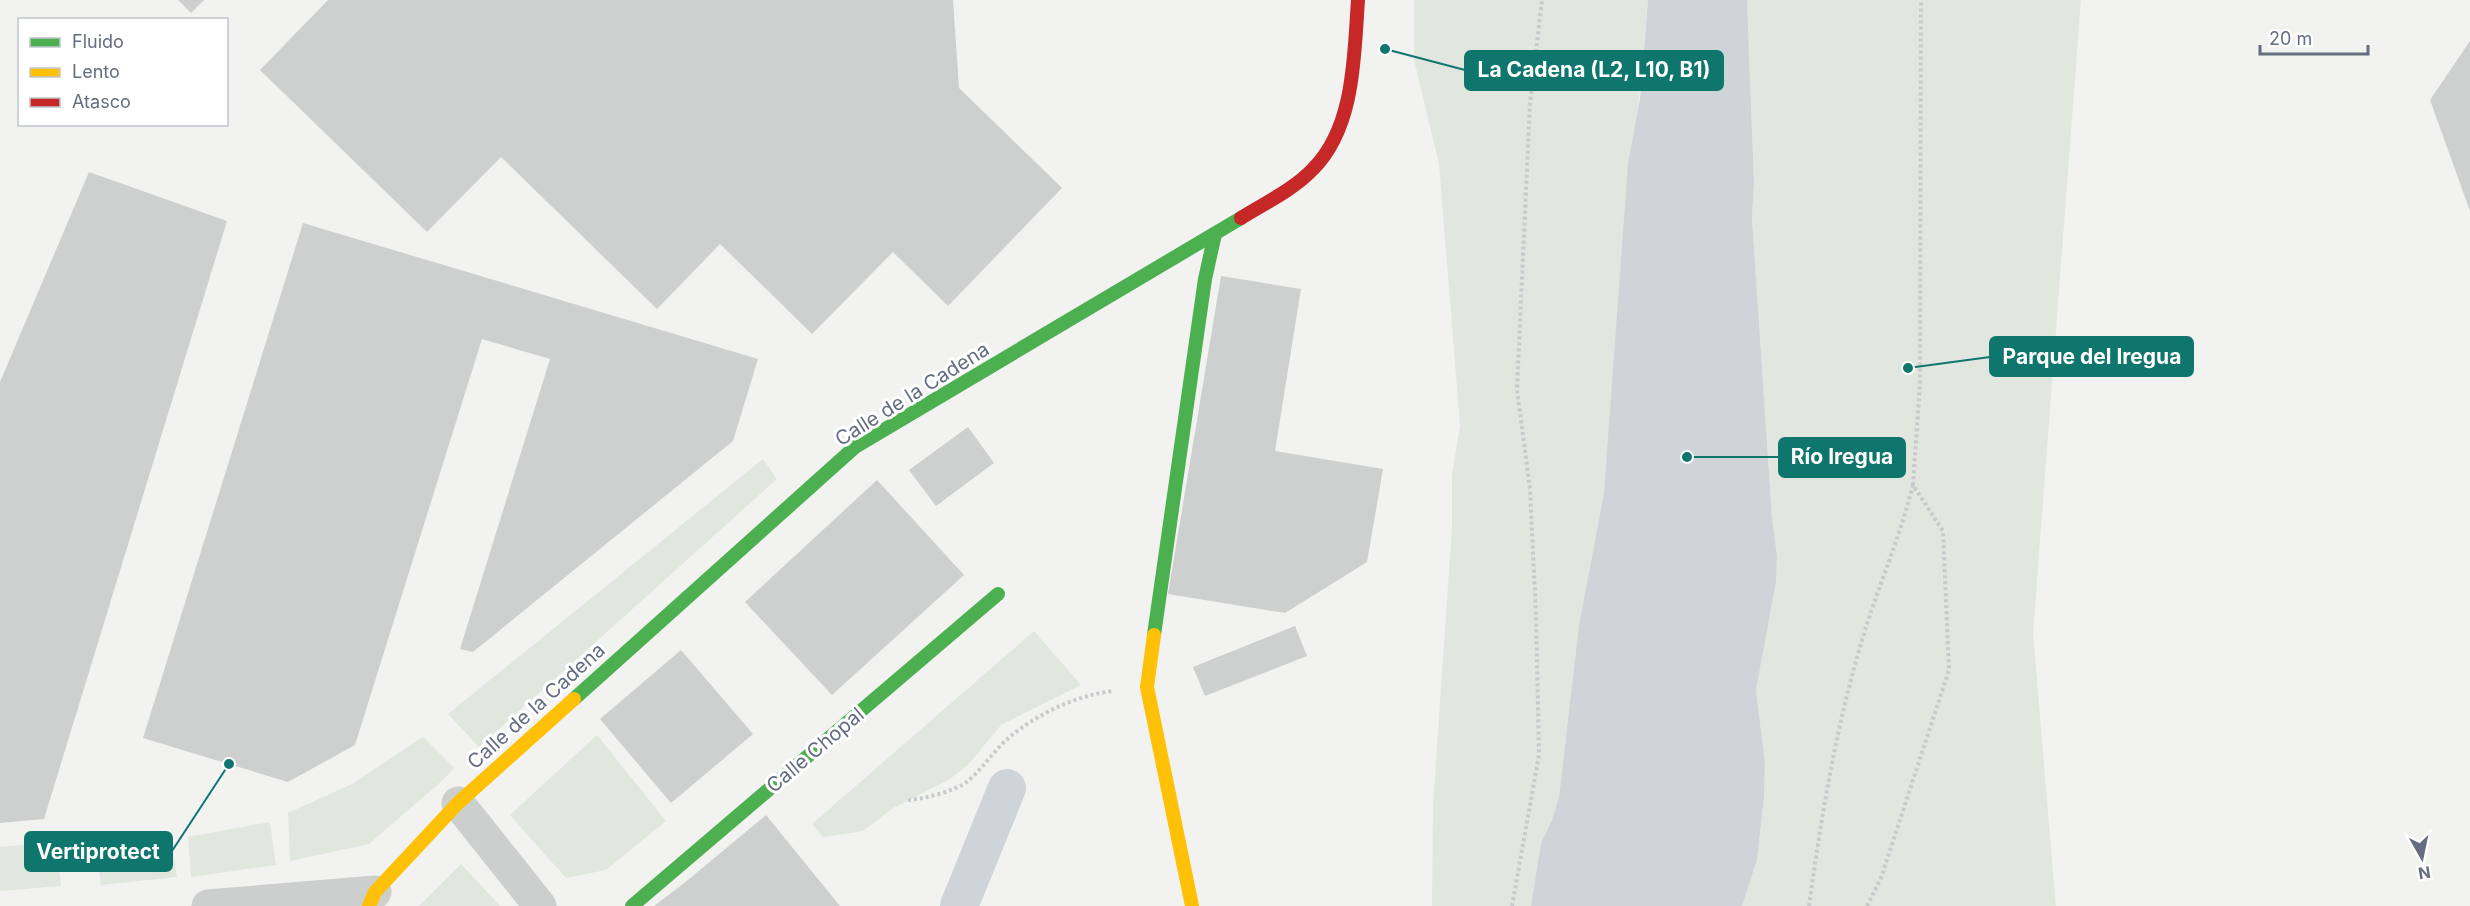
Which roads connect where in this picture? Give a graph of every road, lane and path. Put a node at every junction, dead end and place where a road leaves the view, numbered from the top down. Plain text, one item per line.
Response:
1 (1358, 0) edge
2 (1542, 0) edge
3 (1922, 0) edge
4 (1215, 234) junction
5 (1913, 485) junction
6 (998, 594) dead end
7 (1147, 687) junction
8 (908, 800) dead end
9 (458, 803) junction
10 (372, 899) edge
11 (208, 906) edge
12 (540, 906) edge
13 (632, 906) edge
14 (1192, 906) edge
15 (1512, 906) edge
16 (1809, 906) edge
17 (1867, 906) edge

1 - 4 street, Calle de la Cadena
2 - 15 path
3 - 5 path
4 - 7 street
4 - 9 street, Calle de la Cadena
5 - 16 path
5 - 17 path
6 - 13 street, Calle Chopal
7 - 8 path
7 - 14 street
9 - 10 street, Calle de la Cadena
9 - 12 street
10 - 11 street

